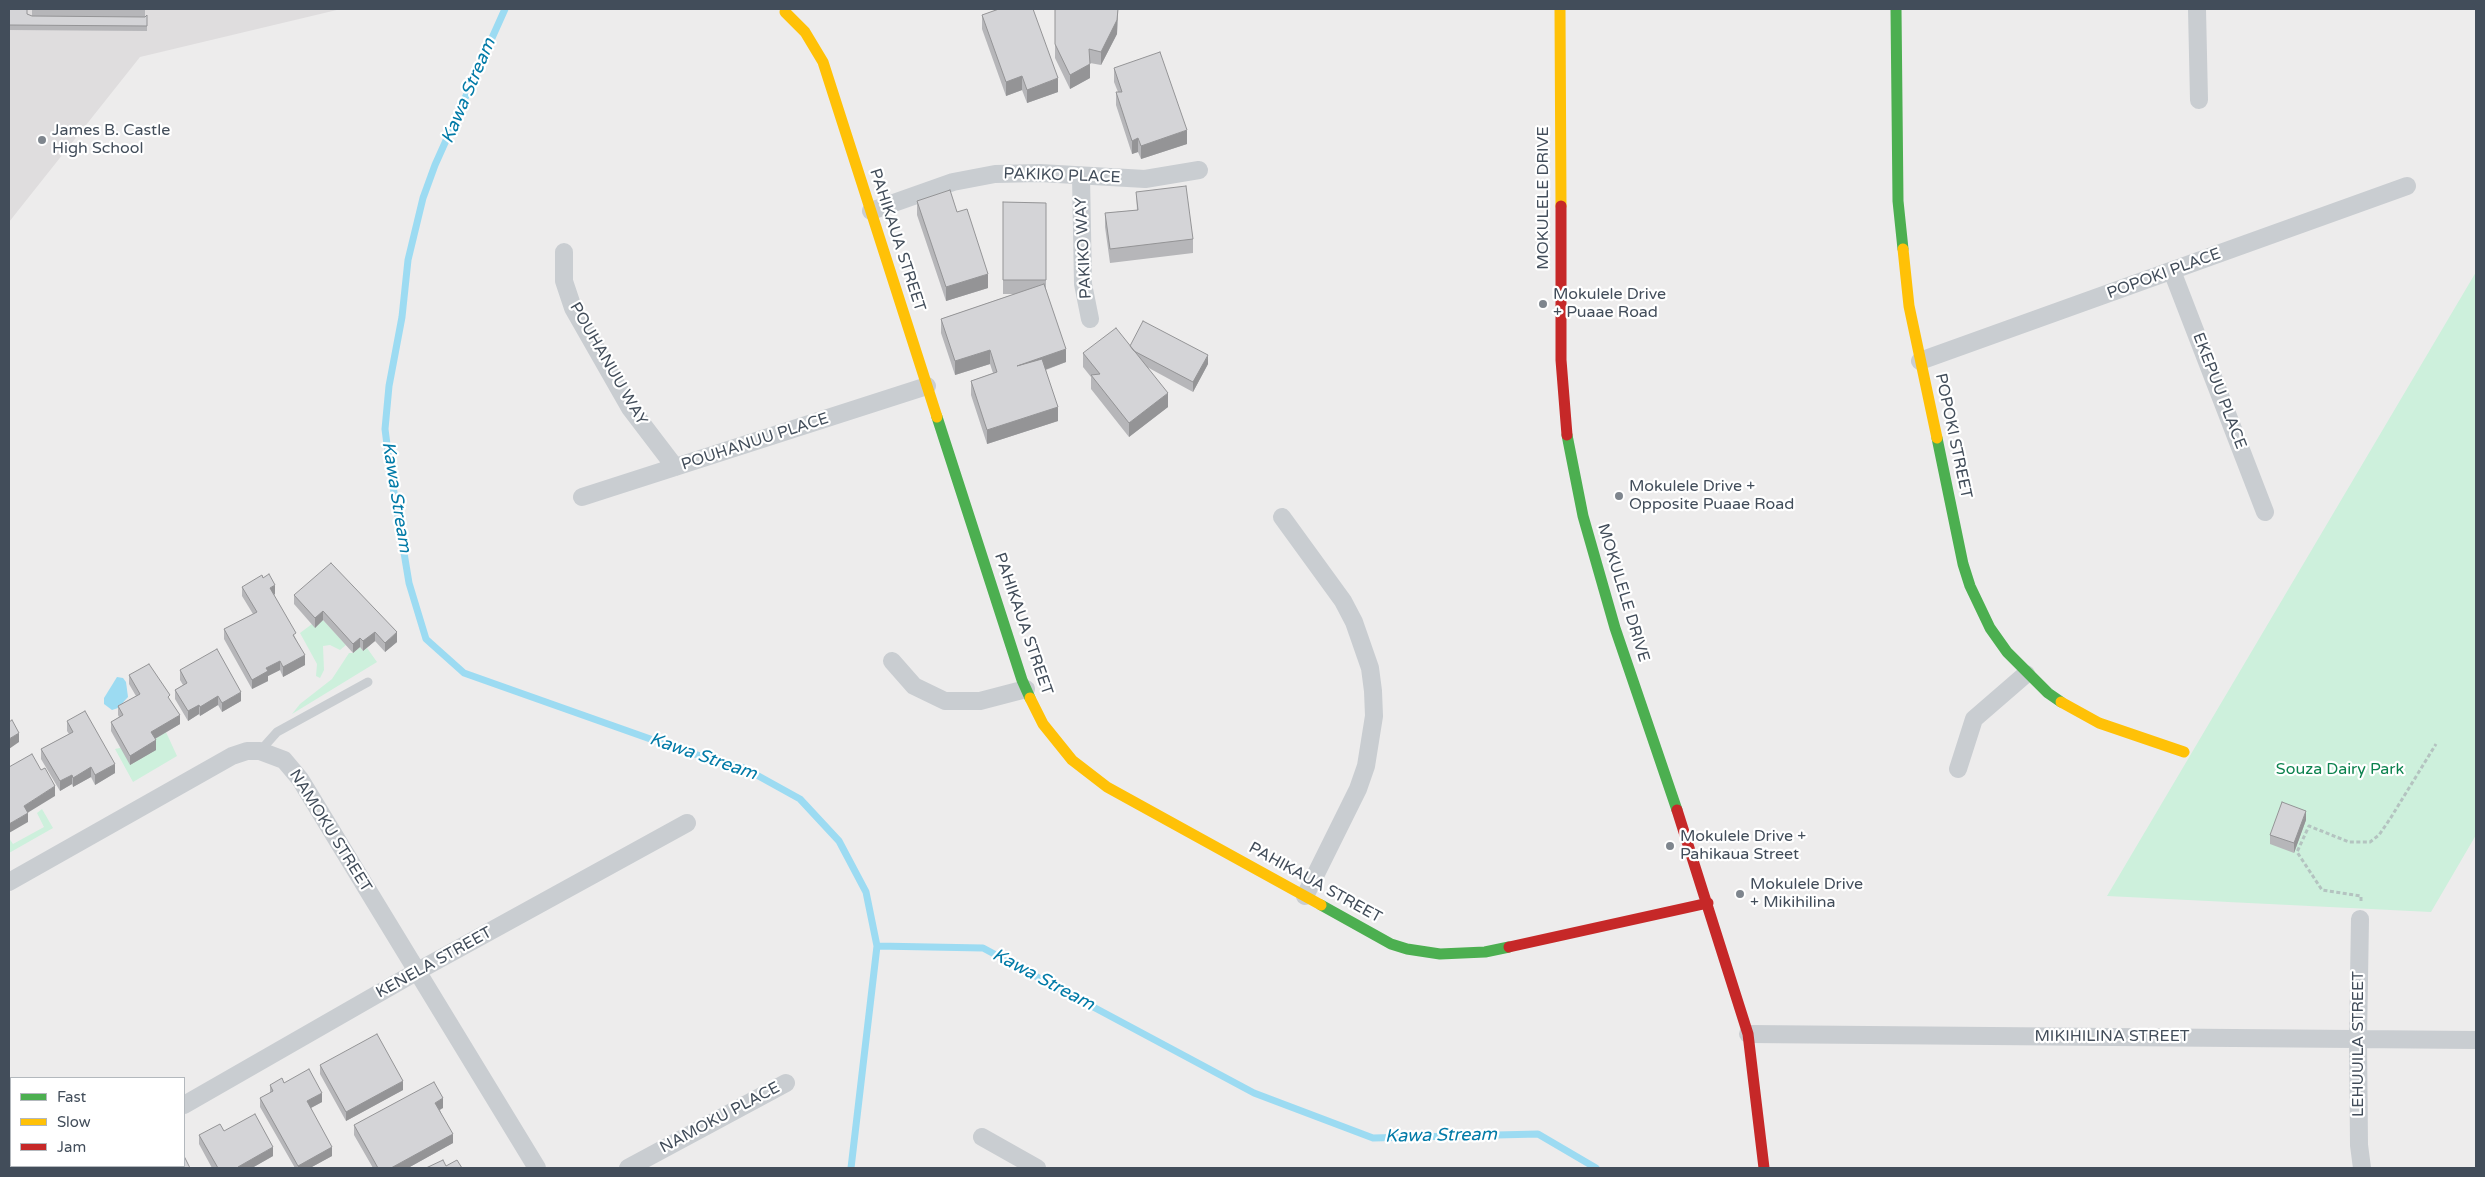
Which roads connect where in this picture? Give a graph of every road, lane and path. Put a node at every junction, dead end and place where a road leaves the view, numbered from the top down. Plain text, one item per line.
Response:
1 (1560, 9) edge
2 (1896, 9) edge
3 (2197, 9) edge
4 (785, 12) dead end
5 (2199, 100) dead end
6 (1199, 170) dead end
7 (1080, 176) junction
8 (2408, 186) dead end
9 (871, 211) junction
10 (564, 252) dead end
11 (2172, 271) junction
12 (1090, 319) dead end
13 (1920, 361) junction
14 (928, 386) junction
15 (676, 467) junction
16 (582, 497) dead end
17 (2265, 512) dead end
18 (1282, 517) dead end
19 (892, 661) dead end
20 (2026, 674) junction
21 (368, 682) dead end
22 (1026, 689) junction
23 (2436, 744) dead end
24 (260, 751) junction
25 (2184, 752) dead end
26 (1958, 769) dead end
27 (687, 823) dead end
28 (9, 882) edge
29 (1305, 896) junction
30 (1708, 903) junction
31 (2360, 920) joint
32 (416, 972) junction
33 (1748, 1034) junction
34 (2358, 1039) junction
35 (2476, 1040) edge
36 (786, 1082) dead end
37 (185, 1104) edge
38 (982, 1136) dead end
39 (537, 1168) edge
40 (628, 1168) edge
41 (1037, 1168) edge
42 (1764, 1168) edge
43 (2362, 1168) edge

1 - 30 street, MOKULELE DRIVE
2 - 13 street, POPOKI STREET
3 - 5 street
4 - 9 street, PAHIKAUA STREET
6 - 7 street, PAKIKO PLACE
7 - 9 street, PAKIKO PLACE
7 - 12 street, PAKIKO WAY
8 - 11 street, POPOKI PLACE
9 - 14 street, PAHIKAUA STREET
10 - 15 street, POUHANUU WAY
11 - 13 street, POPOKI PLACE
11 - 17 street, EKEPUU PLACE
13 - 20 street, POPOKI STREET
14 - 15 street, POUHANUU PLACE
14 - 22 street, PAHIKAUA STREET
15 - 16 street, POUHANUU PLACE
18 - 29 street
19 - 22 street
20 - 25 street, POPOKI STREET
20 - 26 street
21 - 24 lane
22 - 29 street, PAHIKAUA STREET
23 - 31 path
24 - 28 street
24 - 32 street, NAMOKU STREET
27 - 32 street, KENELA STREET
29 - 30 street, PAHIKAUA STREET
30 - 33 street, MOKULELE DRIVE
31 - 34 street, LEHUUILA STREET
32 - 37 street, KENELA STREET
32 - 39 street, NAMOKU STREET
33 - 34 street, MIKIHILINA STREET
33 - 42 street, MOKULELE DRIVE
34 - 35 street, MIKIHILINA STREET
34 - 43 street, LEHUUILA STREET
36 - 40 street, NAMOKU PLACE
38 - 41 street

